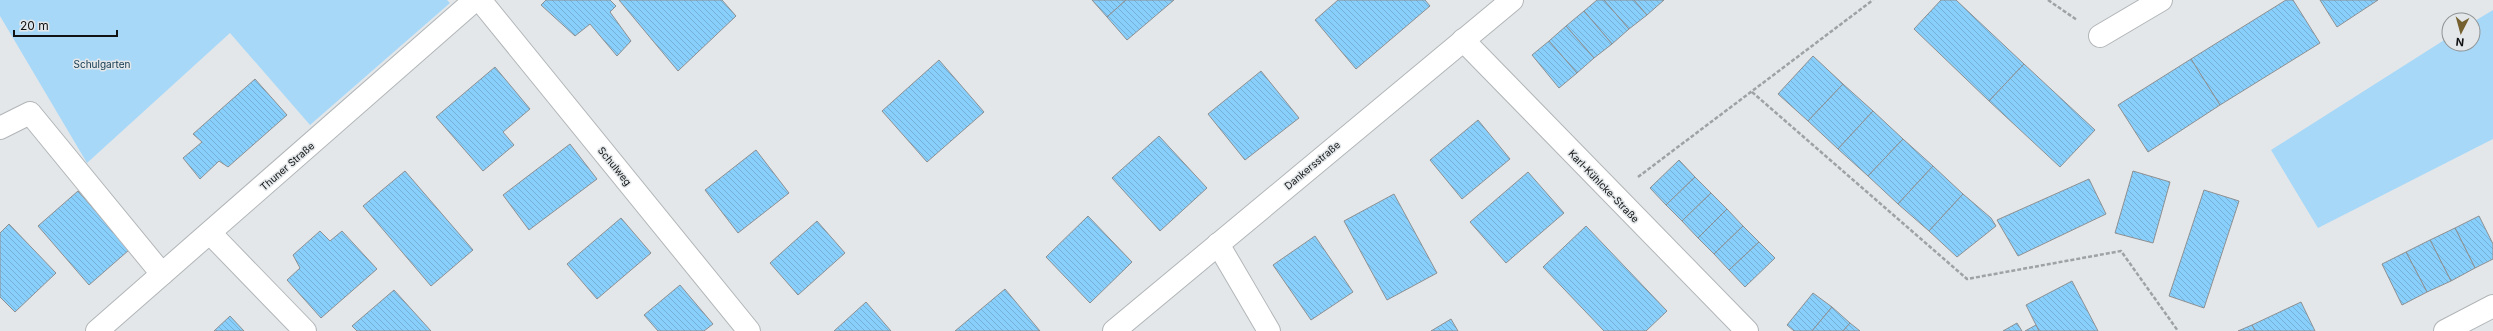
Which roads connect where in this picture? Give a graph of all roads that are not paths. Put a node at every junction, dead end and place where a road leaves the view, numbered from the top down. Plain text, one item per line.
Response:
1 (475, 0) edge
2 (480, 0) edge
3 (1512, 0) edge
4 (2161, 0) edge
5 (2100, 36) road end
6 (1463, 40) junction
7 (0, 128) edge
8 (210, 234) junction
9 (1218, 244) junction
10 (162, 274) junction
11 (2493, 306) edge
12 (97, 331) edge
13 (305, 331) edge
14 (749, 331) edge
15 (1114, 331) edge
16 (1269, 331) edge
17 (1746, 331) edge
18 (2445, 331) edge

1 - 8 street, Thuner Straße
2 - 14 street, Schulweg
3 - 6 street, Dankersstraße
4 - 5 street
6 - 9 street, Dankersstraße
6 - 17 street, Karl-Kühlcke-Straße
7 - 10 street
8 - 10 street, Thuner Straße
8 - 13 street
9 - 15 street, Dankersstraße
9 - 16 street
10 - 12 street, Thuner Straße
11 - 18 street

